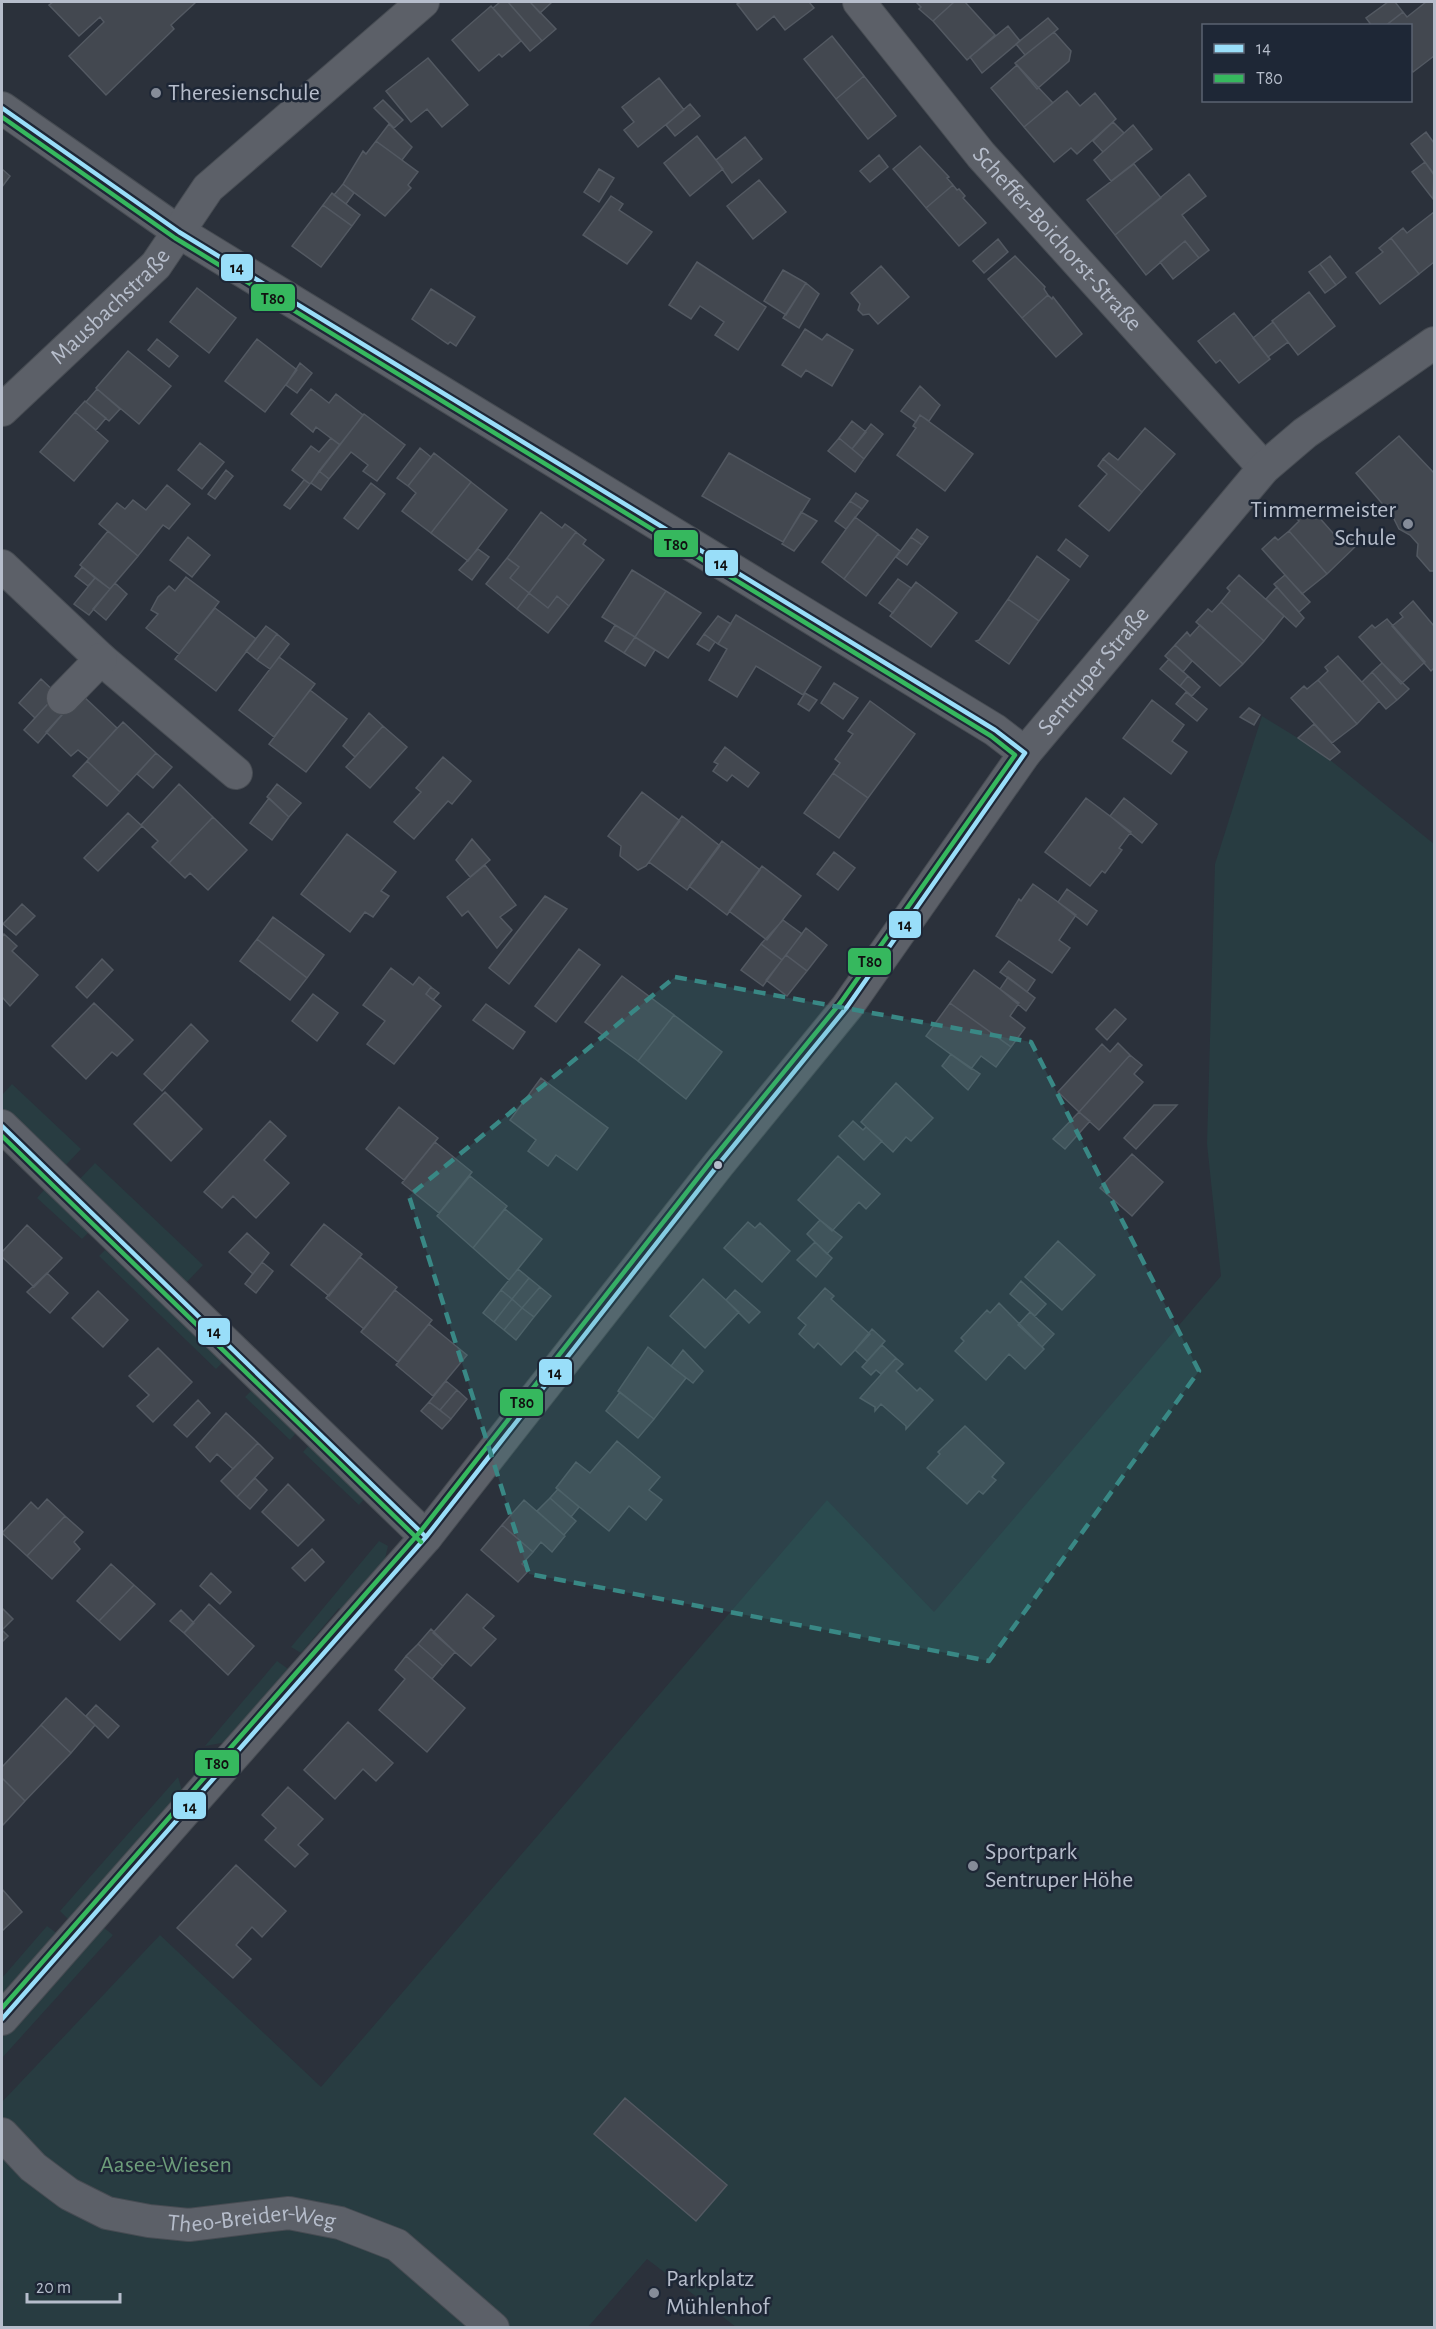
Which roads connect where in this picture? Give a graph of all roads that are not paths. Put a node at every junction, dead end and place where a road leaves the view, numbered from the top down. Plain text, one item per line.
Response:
1 (423, 2) edge
2 (859, 2) edge
3 (2, 108) edge
4 (180, 232) junction
5 (1434, 343) edge
6 (2, 410) edge
7 (1264, 468) junction
8 (2, 566) edge
9 (101, 659) junction
10 (63, 698) dead end
11 (1025, 753) junction
12 (236, 773) dead end
13 (2, 1126) edge
14 (426, 1537) junction
15 (2, 2019) edge
16 (2, 2134) edge
17 (493, 2328) edge

1 - 4 street, Mausbachstraße
2 - 7 street, Scheffer-Boichorst-Straße
3 - 4 street
4 - 6 street, Mausbachstraße
4 - 11 street
5 - 7 street, Sentruper Straße
7 - 11 street, Sentruper Straße
8 - 9 street
9 - 10 street
9 - 12 street
11 - 14 street, Sentruper Straße
13 - 14 street
14 - 15 street, Sentruper Straße
16 - 17 street, Theo-Breider-Weg

